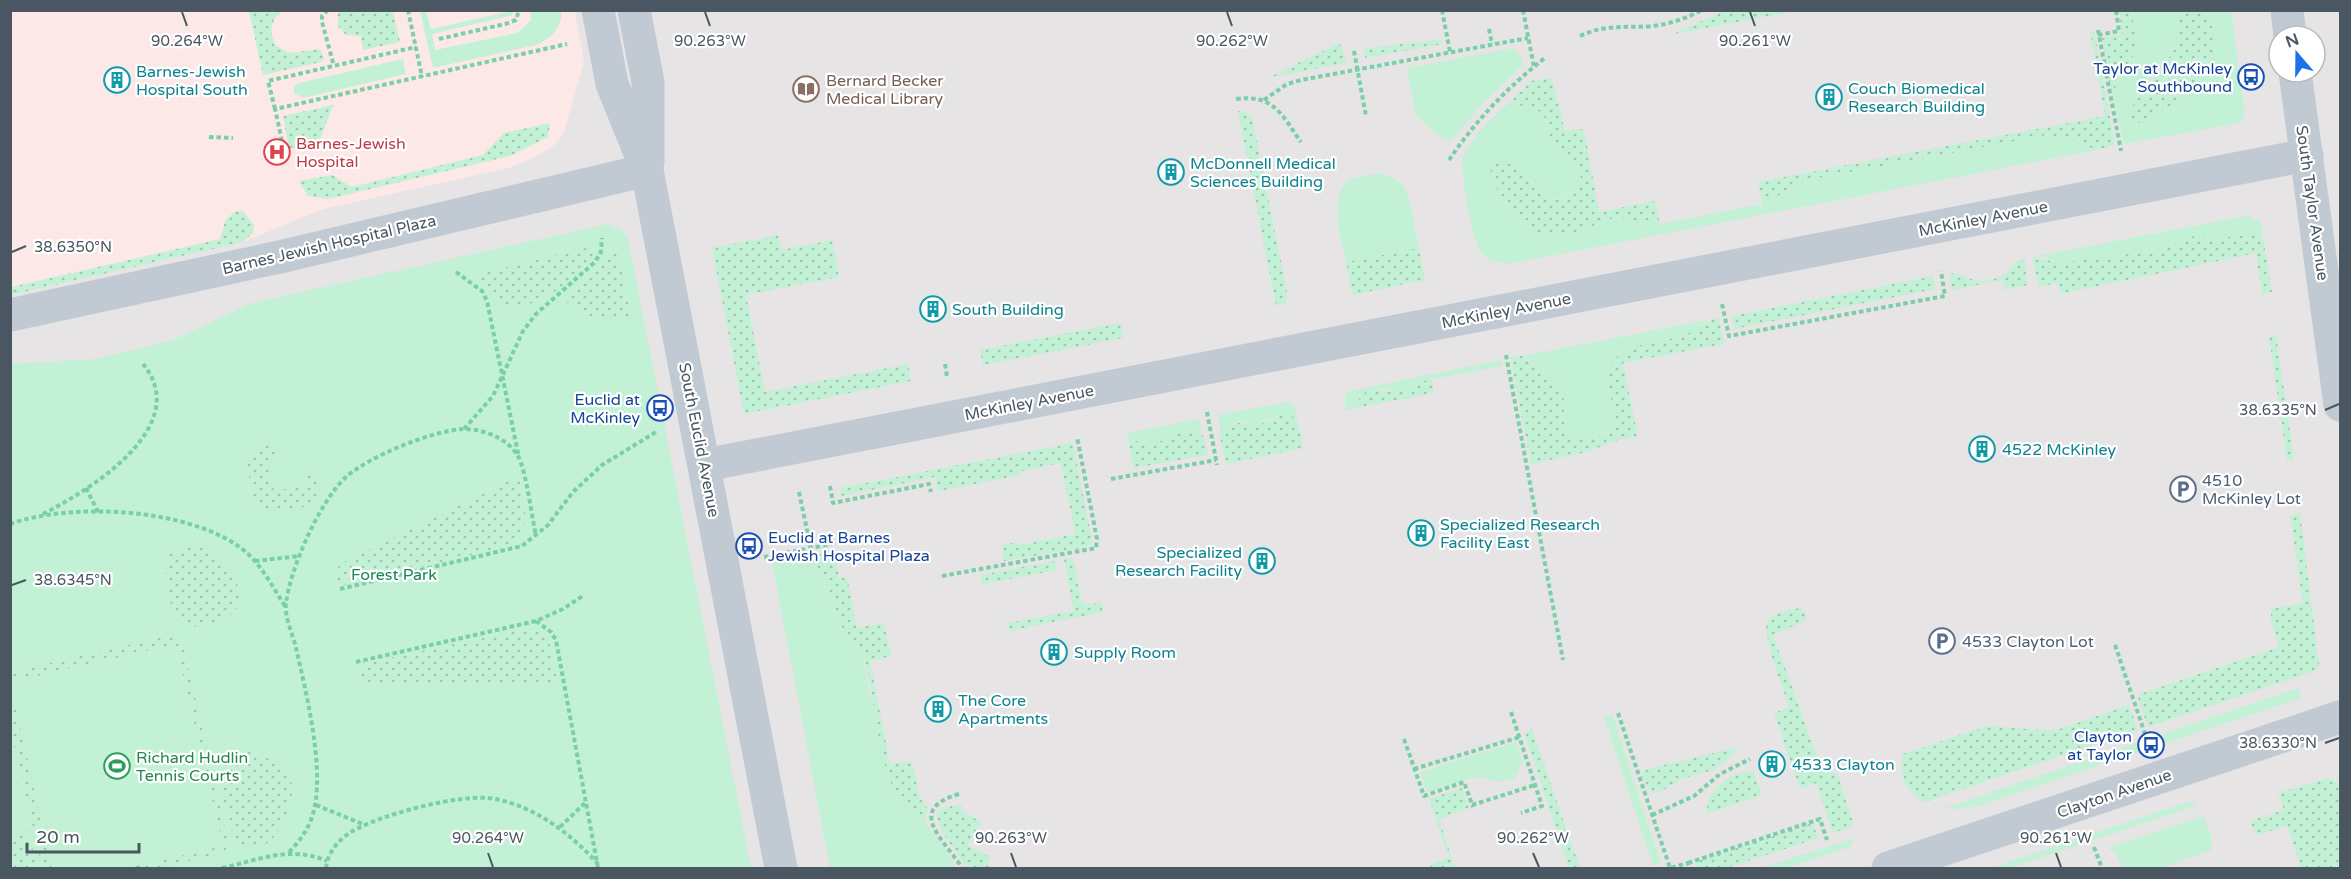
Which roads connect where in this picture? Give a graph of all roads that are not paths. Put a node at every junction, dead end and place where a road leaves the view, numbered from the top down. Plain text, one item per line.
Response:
1 (598, 10) edge
2 (634, 10) edge
3 (2297, 84) edge
4 (2307, 155) junction
5 (647, 170) junction
6 (10, 315) edge
7 (2340, 405) edge
8 (705, 465) junction
9 (2340, 717) edge
10 (781, 868) edge
11 (1888, 868) edge

1 - 5 street
2 - 5 street, South Euclid Avenue
3 - 4 street, South Taylor Avenue
4 - 7 street, South Taylor Avenue
4 - 8 street, McKinley Avenue
5 - 6 street, Barnes Jewish Hospital Plaza
5 - 8 street, South Euclid Avenue
8 - 10 street, South Euclid Avenue
9 - 11 street, Clayton Avenue

